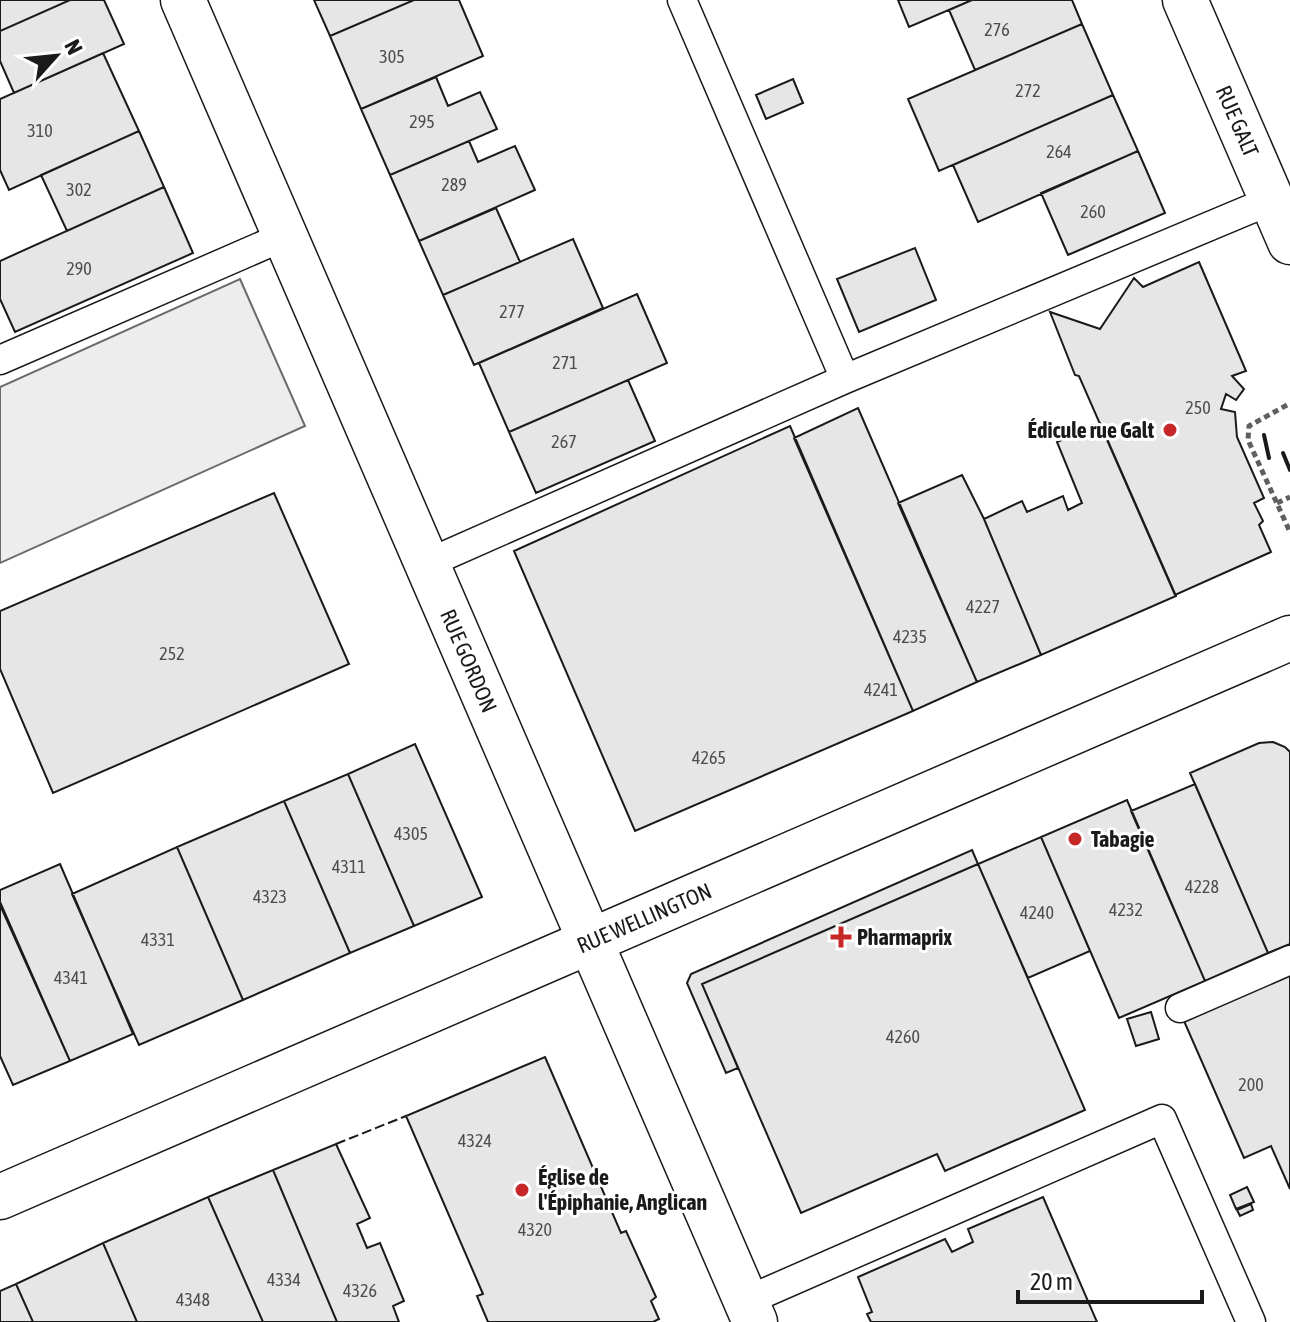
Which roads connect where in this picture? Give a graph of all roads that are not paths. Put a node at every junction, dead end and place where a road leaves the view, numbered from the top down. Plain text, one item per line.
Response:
1 (183, 0) edge
2 (682, 0) edge
3 (1185, 0) edge
4 (1272, 200) junction
5 (285, 236) junction
6 (1290, 242) edge
7 (0, 360) edge
8 (845, 379) junction
9 (426, 564) junction
10 (1290, 638) edge
11 (591, 940) junction
12 (1290, 960) edge
13 (1180, 1008) dead end
14 (0, 1197) edge
15 (750, 1311) edge
16 (1251, 1322) edge

1 - 5 main road, RUE GORDON
2 - 8 lane
3 - 4 main road, RUE GALT
4 - 6 main road, RUE GALT
4 - 8 lane
5 - 7 lane
5 - 9 main road, RUE GORDON
8 - 9 lane
9 - 11 main road, RUE GORDON
10 - 11 main road, RUE WELLINGTON
11 - 14 main road, RUE WELLINGTON
11 - 15 main road, RUE GORDON
12 - 13 lane
15 - 16 lane

